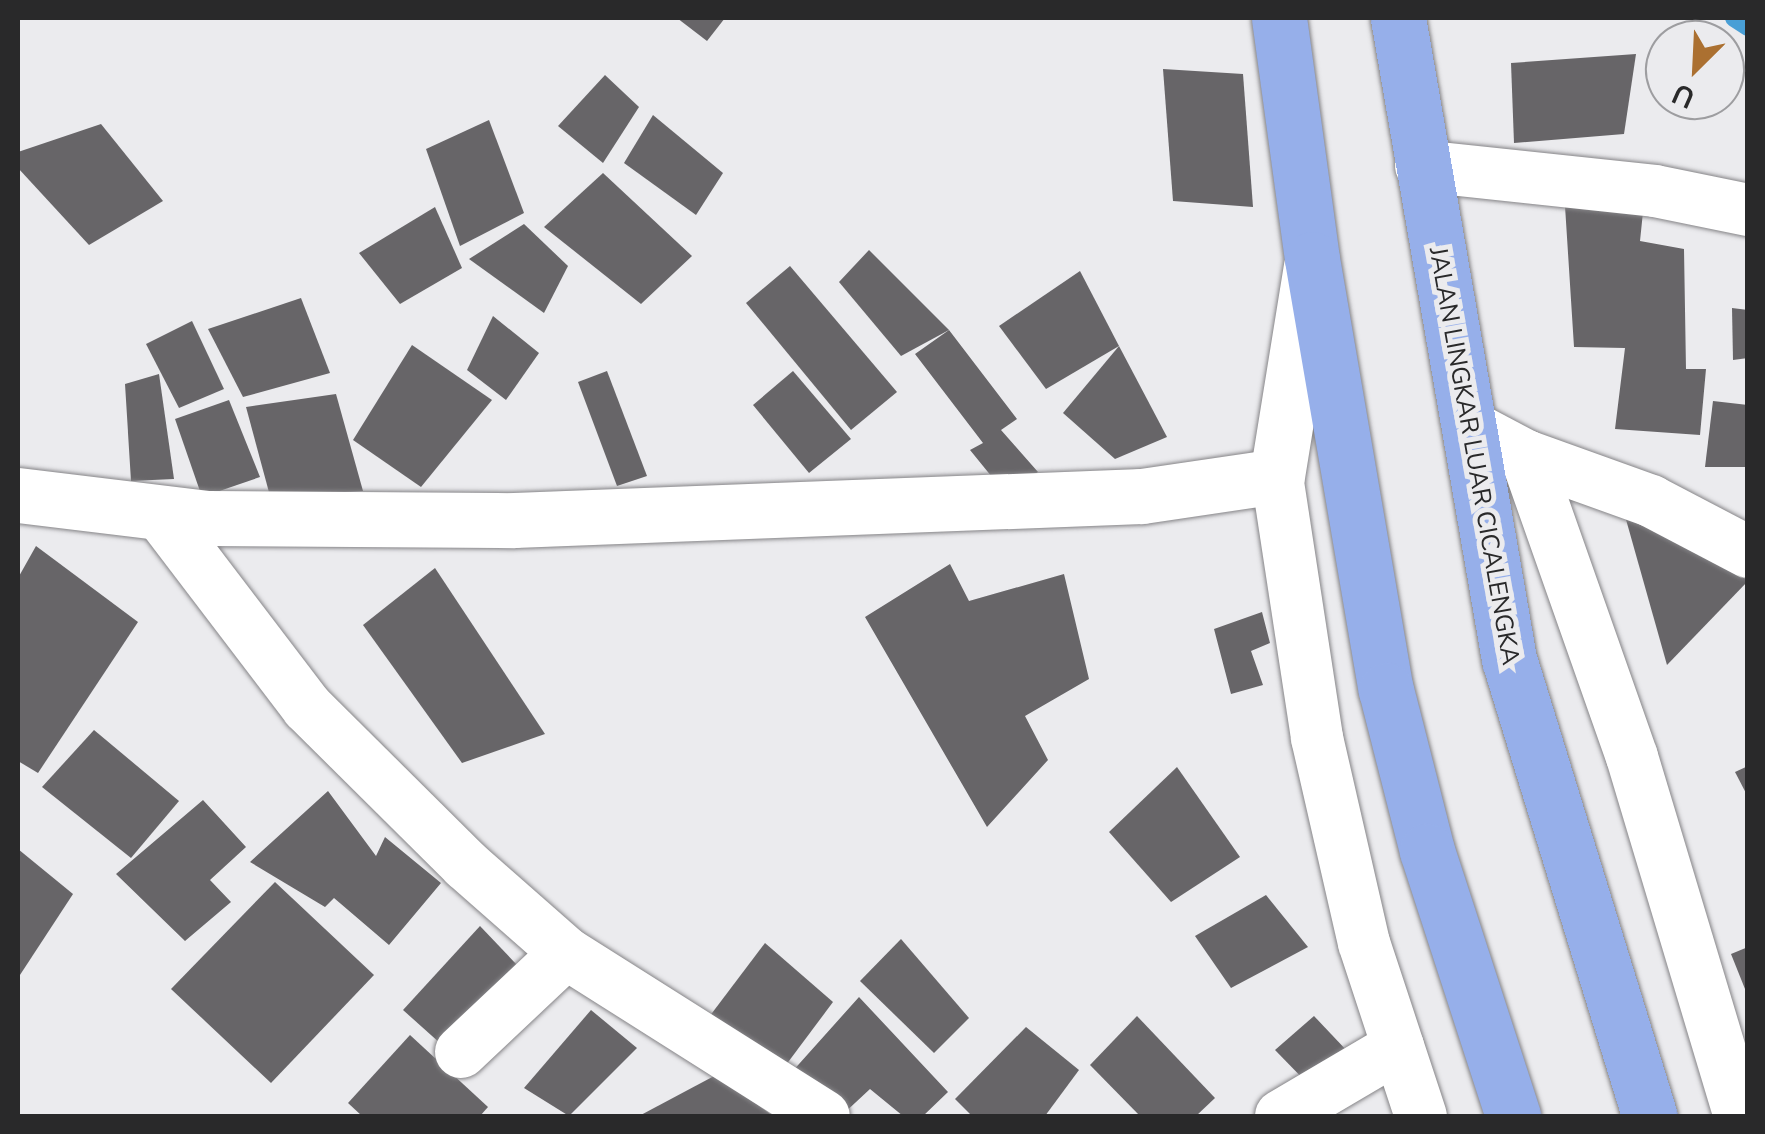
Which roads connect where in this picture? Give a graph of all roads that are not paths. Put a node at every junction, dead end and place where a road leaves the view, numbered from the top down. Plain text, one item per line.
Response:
1 (1280, 18) edge
2 (1398, 18) edge
3 (1421, 166) junction
4 (1748, 210) edge
5 (1312, 259) junction
6 (1469, 426) junction
7 (1526, 456) junction
8 (1277, 476) junction
9 (18, 495) edge
10 (160, 514) junction
11 (1748, 552) edge
12 (566, 953) junction
13 (1398, 1047) junction
14 (462, 1052) dead end
15 (824, 1116) edge
16 (1281, 1116) edge
17 (1420, 1116) edge
18 (1513, 1116) edge
19 (1650, 1116) edge
20 (1740, 1116) edge

1 - 5 highway
2 - 3 highway, JALAN LINGKAR LUAR CICALENGKA
3 - 4 street
3 - 6 highway, JALAN LINGKAR LUAR CICALENGKA
5 - 8 street
5 - 18 highway
6 - 7 street
6 - 19 highway, JALAN LINGKAR LUAR CICALENGKA
7 - 11 street
7 - 20 street
8 - 10 street
8 - 13 street
9 - 10 street
10 - 12 street
12 - 14 street
12 - 15 street
13 - 16 street
13 - 17 street

